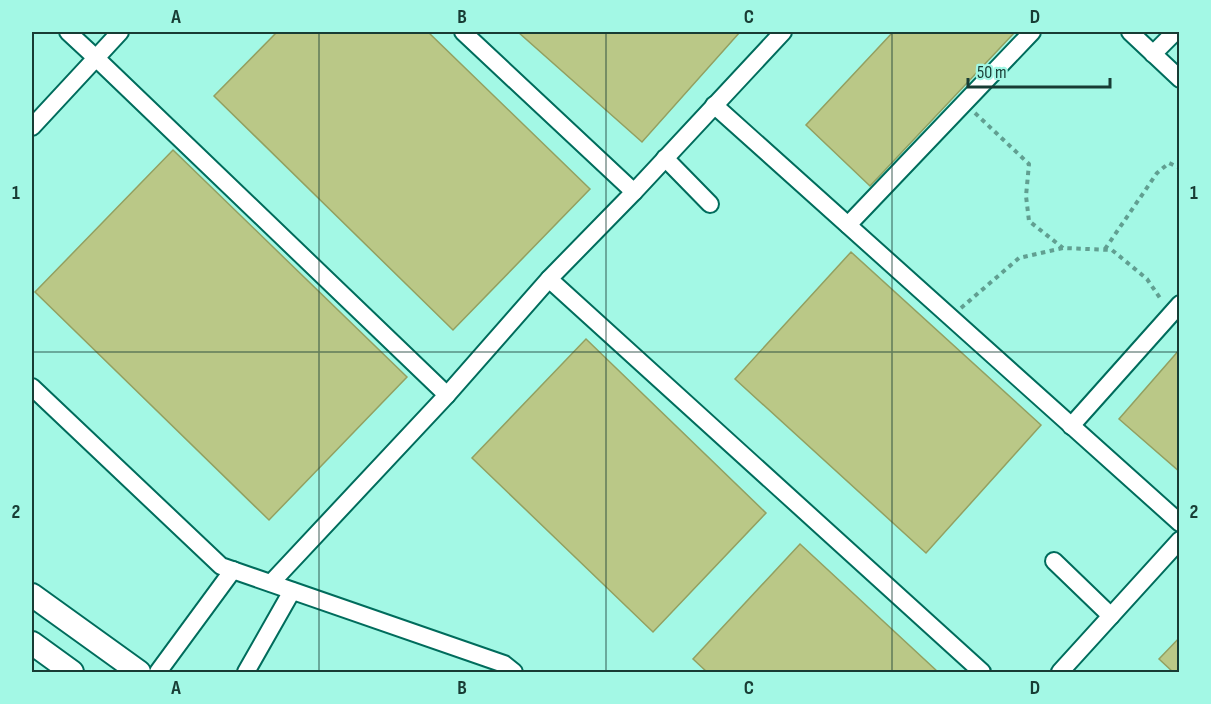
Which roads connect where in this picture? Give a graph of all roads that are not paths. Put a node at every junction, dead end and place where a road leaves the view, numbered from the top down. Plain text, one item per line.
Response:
1 (68, 32) edge
2 (120, 32) edge
3 (463, 32) edge
4 (783, 32) edge
5 (1032, 32) edge
6 (1130, 32) edge
7 (1175, 32) edge
8 (1153, 54) junction
9 (96, 58) junction
10 (1179, 79) edge
11 (714, 105) junction
12 (32, 127) edge
13 (665, 158) junction
14 (634, 192) junction
15 (710, 204) dead end
16 (848, 225) junction
17 (549, 279) junction
18 (1175, 309) edge
19 (32, 387) edge
20 (447, 394) junction
21 (1071, 426) junction
22 (1179, 523) edge
23 (1179, 540) edge
24 (1054, 561) dead end
25 (233, 570) junction
26 (271, 584) junction
27 (292, 591) junction
28 (32, 595) edge
29 (1111, 616) junction
30 (32, 643) edge
31 (72, 672) edge
32 (139, 672) edge
33 (158, 672) edge
34 (246, 672) edge
35 (514, 672) edge
36 (982, 672) edge
37 (1060, 672) edge

1 - 9 street
2 - 9 street
3 - 14 street
4 - 11 street
5 - 16 street
6 - 8 street
7 - 8 street
8 - 10 street
9 - 12 street
9 - 20 street
11 - 13 street
11 - 16 street
13 - 14 street
13 - 15 street
14 - 17 street
16 - 21 street
17 - 20 street
17 - 36 street
18 - 21 street
19 - 25 street
20 - 26 street
21 - 22 street
23 - 29 street
24 - 29 street
25 - 26 street
25 - 33 street
26 - 27 street
27 - 34 street
27 - 35 street
28 - 32 main road
29 - 37 street
30 - 31 main road

